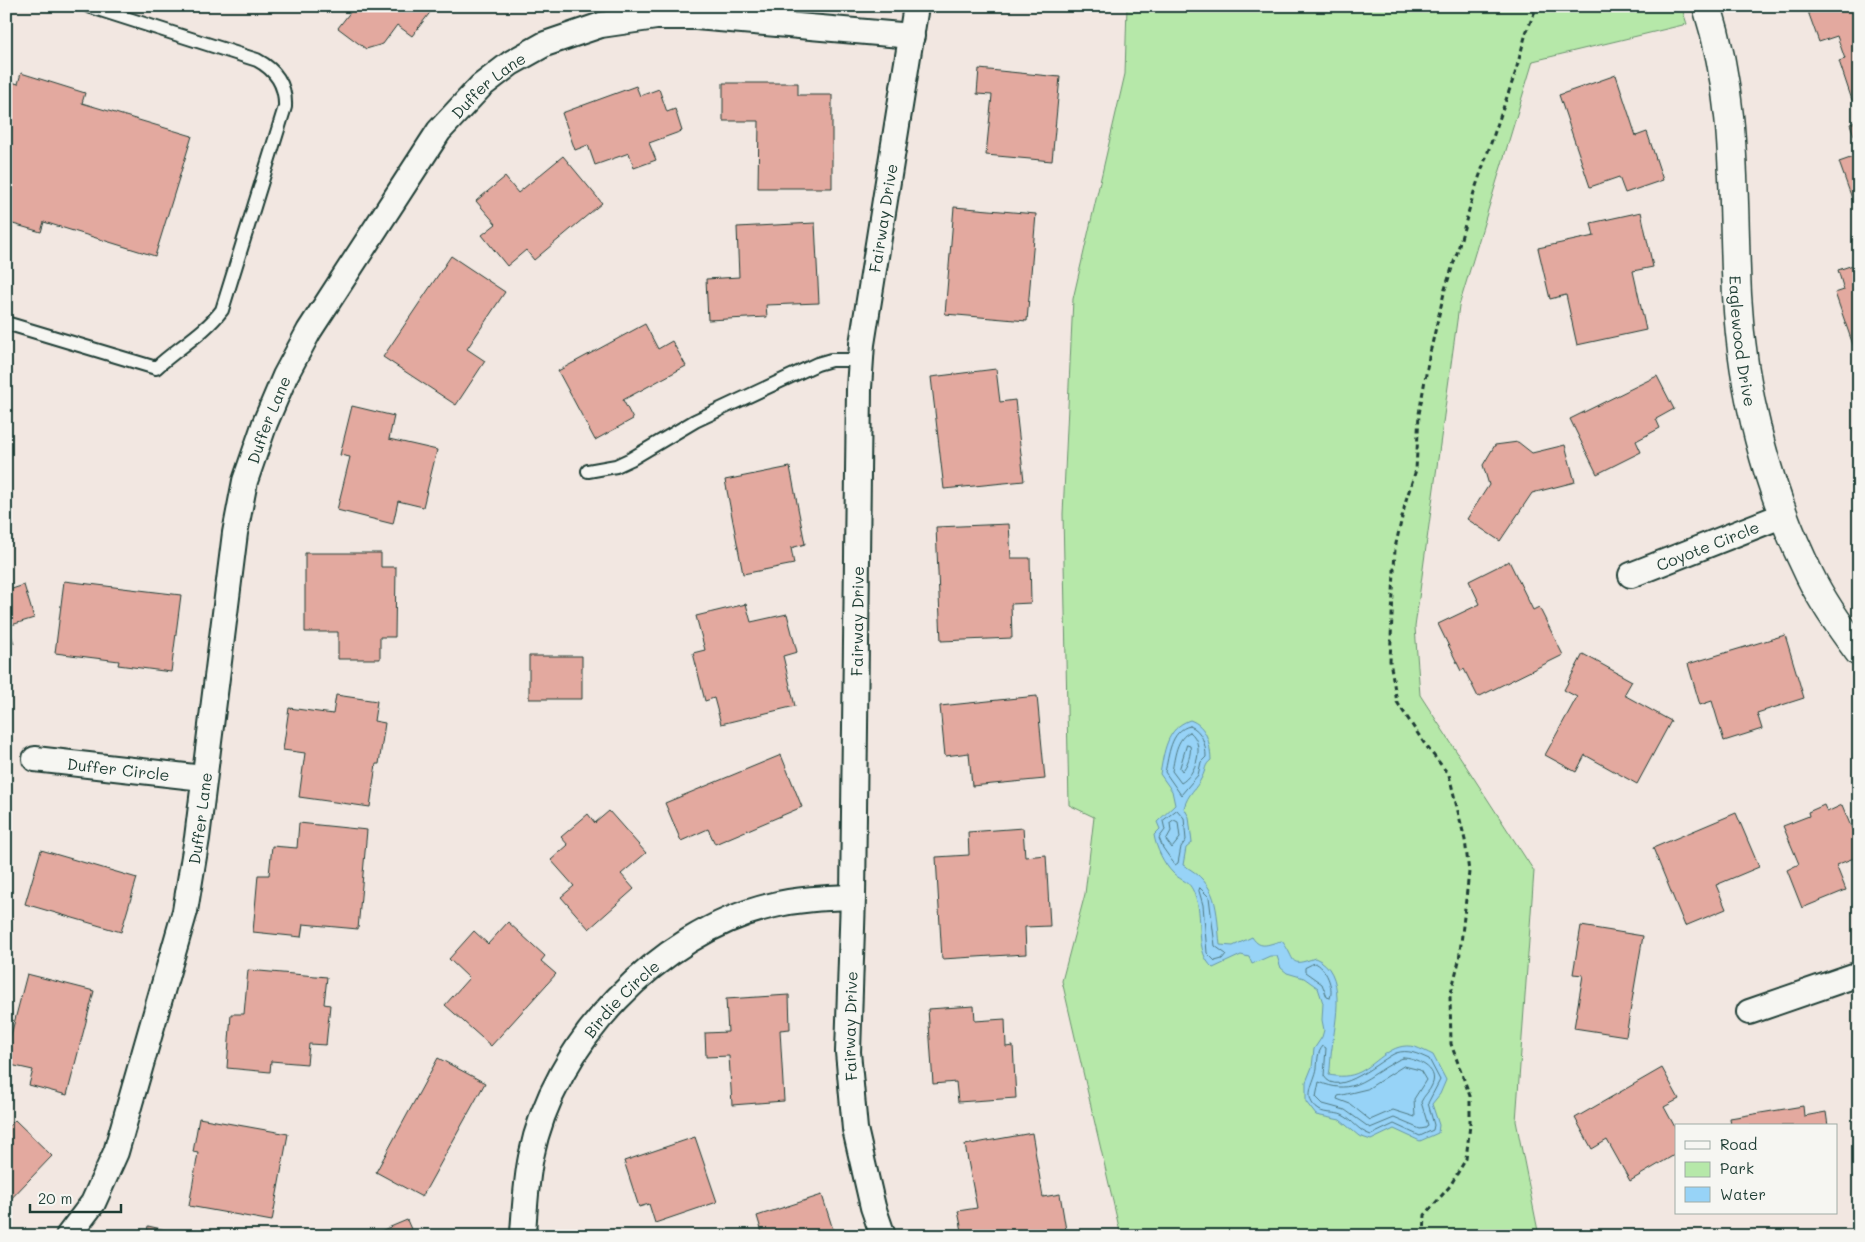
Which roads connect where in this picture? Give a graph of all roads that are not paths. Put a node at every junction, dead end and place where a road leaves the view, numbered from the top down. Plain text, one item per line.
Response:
1 (88, 6) edge
2 (916, 6) edge
3 (1708, 6) edge
4 (912, 36) junction
5 (6, 323) edge
6 (861, 360) junction
7 (588, 471) dead end
8 (1784, 516) junction
9 (1631, 574) dead end
10 (1859, 652) edge
11 (35, 759) dead end
12 (203, 778) junction
13 (853, 897) junction
14 (1859, 974) edge
15 (1749, 1012) dead end
16 (523, 1232) dead end
17 (68, 1236) edge
18 (883, 1236) edge

1 - 5 lane
2 - 4 street, Fairway Drive
3 - 8 main road, Eaglewood Drive
4 - 6 street, Fairway Drive
4 - 12 street, Duffer Lane
6 - 7 lane
6 - 13 street, Fairway Drive
8 - 9 street, Coyote Circle
8 - 10 main road, Eaglewood Drive
11 - 12 street, Duffer Circle
12 - 17 street, Duffer Lane
13 - 16 street, Birdie Circle
13 - 18 street, Fairway Drive
14 - 15 street

